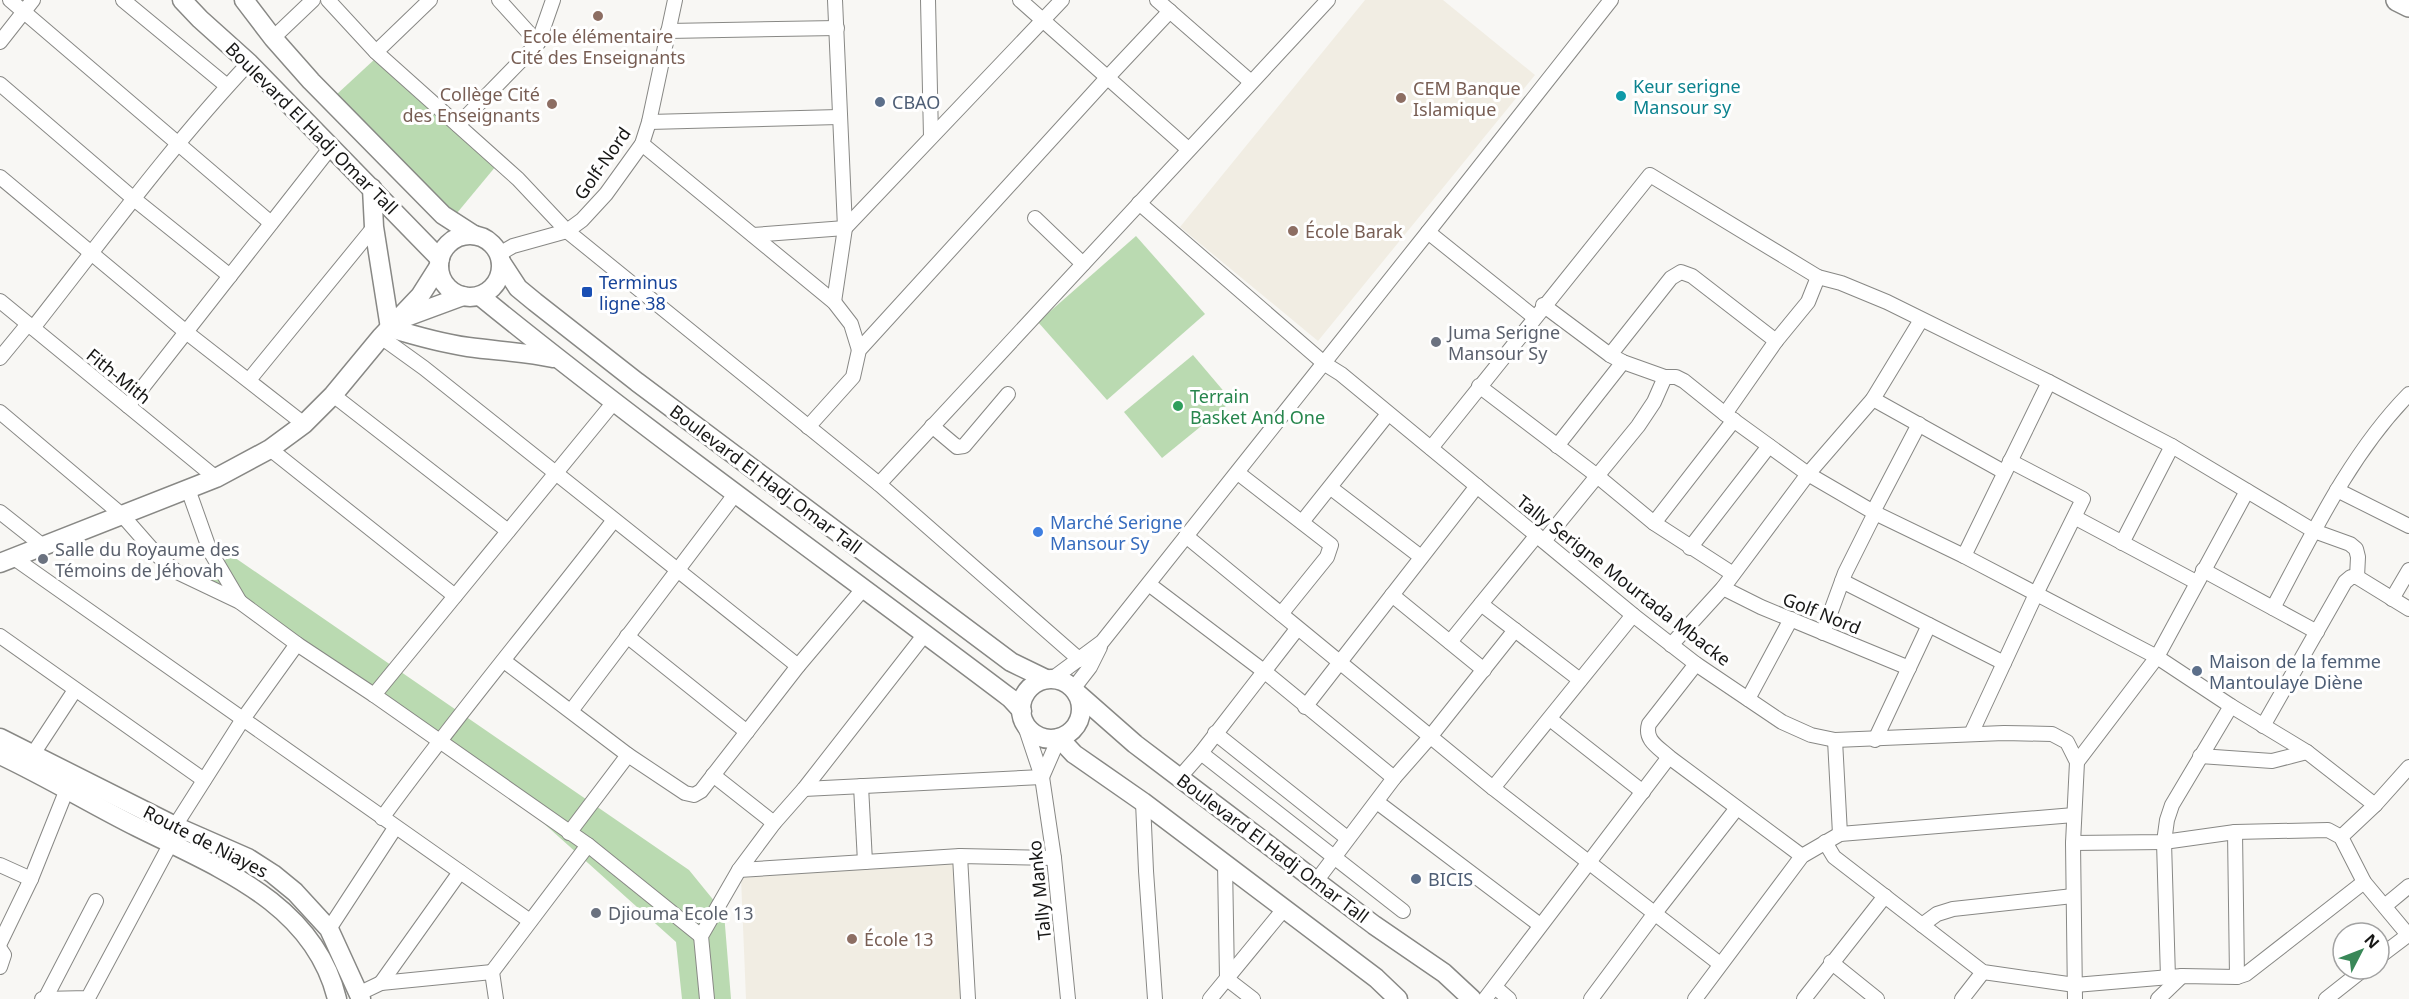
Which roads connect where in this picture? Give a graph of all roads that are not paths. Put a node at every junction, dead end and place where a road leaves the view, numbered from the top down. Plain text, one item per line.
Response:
1 (10, 0) edge
2 (33, 0) edge
3 (123, 0) edge
4 (182, 0) edge
5 (244, 0) edge
6 (313, 0) edge
7 (328, 0) edge
8 (430, 0) edge
9 (499, 0) edge
10 (553, 0) edge
11 (675, 0) edge
12 (835, 0) edge
13 (928, 0) edge
14 (1020, 0) edge
15 (1062, 0) edge
16 (1157, 0) edge
17 (1328, 0) edge
18 (1611, 0) edge
19 (2397, 0) edge
20 (2409, 6) edge
21 (24, 11) junction
22 (1170, 12) junction
23 (1042, 20) junction
24 (837, 28) junction
25 (668, 31) junction
26 (273, 38) junction
27 (0, 42) edge
28 (538, 43) junction
29 (376, 52) junction
30 (249, 63) junction
31 (1107, 78) junction
32 (1251, 82) junction
33 (0, 84) edge
34 (227, 86) junction
35 (840, 117) junction
36 (650, 122) junction
37 (458, 125) junction
38 (931, 137) junction
39 (642, 144) junction
40 (180, 145) junction
41 (331, 147) junction
42 (1188, 149) junction
43 (0, 177) edge
44 (372, 188) junction
45 (134, 199) junction
46 (1139, 203) junction
47 (1035, 218) dead end
48 (271, 223) junction
49 (374, 227) junction
50 (845, 228) junction
51 (567, 231) junction
52 (1428, 232) junction
53 (474, 235) junction
54 (753, 235) junction
55 (92, 253) junction
56 (500, 258) junction
57 (440, 262) junction
58 (1083, 264) junction
59 (230, 276) junction
60 (1818, 277) junction
61 (472, 296) junction
62 (0, 301) edge
63 (834, 302) junction
64 (1543, 305) junction
65 (1534, 317) junction
66 (1921, 320) junction
67 (31, 326) junction
68 (389, 328) junction
69 (186, 332) junction
70 (1776, 341) junction
71 (859, 350) junction
72 (1610, 355) junction
73 (0, 358) edge
74 (557, 359) junction
75 (1623, 362) junction
76 (1325, 363) junction
77 (1665, 377) junction
78 (249, 380) junction
79 (2049, 382) junction
80 (1479, 386) junction
81 (1008, 394) dead end
82 (2409, 394) edge
83 (333, 395) junction
84 (1874, 399) junction
85 (614, 402) junction
86 (128, 406) junction
87 (0, 412) edge
88 (1388, 414) junction
89 (1729, 417) junction
90 (304, 424) junction
91 (1919, 424) junction
92 (932, 426) junction
93 (808, 427) junction
94 (1557, 446) junction
95 (1769, 446) junction
96 (2172, 446) junction
97 (270, 448) junction
98 (1431, 448) junction
99 (2007, 466) junction
100 (1238, 473) junction
101 (555, 474) junction
102 (1808, 474) junction
103 (1596, 475) junction
104 (216, 478) junction
105 (879, 484) junction
106 (1477, 486) junction
107 (1331, 488) junction
108 (188, 489) junction
109 (2337, 490) junction
110 (2247, 491) junction
111 (736, 493) junction
112 (0, 512) edge
113 (1874, 512) junction
114 (122, 515) junction
115 (2076, 518) junction
116 (614, 520) junction
117 (1302, 522) junction
118 (1654, 523) junction
119 (2409, 526) edge
120 (508, 531) junction
121 (2314, 531) junction
122 (1186, 536) junction
123 (1541, 538) junction
124 (2122, 543) junction
125 (43, 546) junction
126 (1690, 548) junction
127 (1964, 556) junction
128 (1421, 557) junction
129 (7, 560) edge
130 (677, 570) junction
131 (2409, 570) edge
132 (1733, 574) junction
133 (2199, 576) junction
134 (2357, 577) junction
135 (1842, 581) junction
136 (1150, 585) junction
137 (1723, 588) junction
138 (863, 589) junction
139 (2036, 594) junction
140 (1392, 595) junction
141 (455, 596) junction
142 (2392, 599) junction
143 (240, 602) junction
144 (1481, 604) junction
145 (2273, 608) junction
146 (2409, 609) edge
147 (1281, 614) junction
148 (1633, 615) junction
149 (1791, 619) junction
150 (1929, 625) junction
151 (1298, 629) junction
152 (1515, 630) junction
153 (2317, 632) junction
154 (1823, 633) junction
155 (925, 634) junction
156 (0, 636) edge
157 (627, 636) junction
158 (1102, 642) junction
159 (1450, 642) junction
160 (297, 644) junction
161 (1671, 645) junction
162 (2157, 657) junction
163 (1080, 660) junction
164 (504, 661) junction
165 (1338, 662) junction
166 (2004, 663) junction
167 (1696, 664) junction
168 (798, 666) junction
169 (1909, 668) junction
170 (1484, 670) junction
171 (1265, 672) junction
172 (1049, 679) junction
173 (1580, 680) junction
174 (75, 690) junction
175 (1075, 691) junction
176 (374, 696) junction
177 (1748, 699) junction
178 (2231, 706) junction
179 (1305, 707) junction
180 (571, 711) junction
181 (1023, 717) junction
182 (243, 719) junction
183 (1550, 719) junction
184 (2263, 726) junction
185 (747, 732) junction
186 (1215, 733) junction
187 (1971, 734) junction
188 (1430, 736) junction
189 (0, 738) edge
190 (1059, 738) junction
191 (438, 740) junction
192 (1835, 740) junction
193 (1875, 740) junction
194 (2307, 752) junction
195 (1202, 753) junction
196 (33, 754) junction
197 (0, 755) edge
198 (628, 755) junction
199 (2200, 756) junction
200 (1669, 758) junction
201 (2077, 762) junction
202 (2409, 767) edge
203 (713, 775) junction
204 (1042, 777) junction
205 (1180, 777) junction
206 (1394, 778) junction
207 (204, 780) junction
208 (861, 786) junction
209 (1493, 788) junction
210 (67, 789) junction
211 (804, 789) junction
212 (1643, 792) junction
213 (1143, 802) junction
214 (1377, 802) junction
215 (2376, 805) junction
216 (1737, 808) junction
217 (2074, 815) junction
218 (382, 818) junction
219 (774, 823) junction
220 (396, 828) junction
221 (2235, 832) junction
222 (569, 833) junction
223 (1840, 834) junction
224 (173, 835) junction
225 (2341, 837) junction
226 (1347, 838) junction
227 (1825, 842) junction
228 (2164, 842) junction
229 (2073, 843) junction
230 (588, 845) junction
231 (960, 856) junction
232 (1802, 856) junction
233 (1333, 857) junction
234 (1054, 858) junction
235 (866, 862) junction
236 (1590, 862) junction
237 (1225, 864) junction
238 (0, 865) edge
239 (740, 870) junction
240 (460, 872) junction
241 (31, 879) junction
242 (1317, 880) junction
243 (2364, 882) junction
244 (2409, 886) edge
245 (1884, 896) junction
246 (2073, 896) junction
247 (96, 902) dead end
248 (2386, 906) junction
249 (1284, 909) junction
250 (1403, 911) dead end
251 (1654, 913) junction
252 (530, 921) junction
253 (1922, 925) junction
254 (1540, 926) junction
255 (329, 929) junction
256 (2408, 935) edge
257 (701, 936) junction
258 (0, 943) edge
259 (2391, 948) edge
260 (0, 949) edge
261 (1831, 963) junction
262 (1720, 964) junction
263 (0, 967) edge
264 (492, 972) junction
265 (1983, 972) junction
266 (2182, 976) junction
267 (2237, 977) junction
268 (2168, 978) junction
269 (1227, 979) junction
270 (2350, 981) edge
271 (381, 983) junction
272 (1494, 987) junction
273 (2075, 992) edge
274 (360, 996) edge
275 (2332, 997) edge
276 (88, 998) edge
277 (43, 999) edge
278 (337, 999) edge
279 (496, 999) edge
280 (707, 999) edge
281 (968, 999) edge
282 (1068, 999) edge
283 (1155, 999) edge
284 (1210, 999) edge
285 (1253, 999) edge
286 (1398, 999) edge
287 (1472, 999) edge
288 (1485, 999) edge
289 (1509, 999) edge
290 (1591, 999) edge
291 (1695, 999) edge
292 (1804, 999) edge
293 (1877, 999) edge
294 (1962, 999) edge
295 (2158, 999) edge

1 - 21 street
2 - 21 street
3 - 34 street
4 - 30 main road, Boulevard El Hadj Omar Tall
5 - 26 main road, Boulevard El Hadj Omar Tall
6 - 26 street
7 - 29 street
8 - 29 street
9 - 28 street
10 - 28 street
11 - 25 street, Golf-Nord
12 - 24 street
13 - 38 street
14 - 23 street
15 - 23 street
16 - 22 street
17 - 32 street
18 - 52 street
19 - 20 highway
21 - 27 street
21 - 40 street
22 - 31 street
22 - 32 street
23 - 31 street
23 - 38 street
24 - 25 street
24 - 35 street
25 - 36 street, Golf-Nord
26 - 53 main road, Boulevard El Hadj Omar Tall
28 - 37 street
29 - 37 street
30 - 34 street
30 - 41 main road, Boulevard El Hadj Omar Tall
31 - 42 street
31 - 71 street
32 - 42 street
33 - 45 street
34 - 40 street
35 - 36 street
35 - 50 street
36 - 39 street, Golf-Nord
37 - 51 street
38 - 50 street
39 - 51 street, Golf-Nord
39 - 54 street
40 - 45 street
40 - 48 street
41 - 44 main road, Boulevard El Hadj Omar Tall
41 - 48 street
42 - 46 street
43 - 55 street
44 - 49 main road
44 - 57 main road, Boulevard El Hadj Omar Tall
45 - 55 street
45 - 59 street
46 - 58 street
46 - 76 street, Tally Serigne Mourtada Mbacke
47 - 58 street
48 - 59 street
49 - 68 main road
49 - 78 street
50 - 54 street
50 - 63 street
51 - 56 street, Golf-Nord
51 - 93 street
52 - 65 street
52 - 76 street
53 - 56 main road, Boulevard El Hadj Omar Tall
53 - 57 main road
54 - 63 street
55 - 67 street
55 - 69 street
56 - 61 main road
56 - 172 main road, Boulevard El Hadj Omar Tall
57 - 61 main road, Boulevard El Hadj Omar Tall
57 - 68 main road
58 - 92 street
59 - 69 street
60 - 64 street
60 - 66 street
60 - 70 street
61 - 68 main road
61 - 74 main road, Boulevard El Hadj Omar Tall
62 - 67 street, Fith-Mith
63 - 71 street
64 - 65 street
64 - 72 street
65 - 80 street
66 - 79 street
66 - 84 street
67 - 73 street
67 - 86 street, Fith-Mith
68 - 74 main road
68 - 83 main road
68 - 101 street
69 - 78 street
69 - 86 street
70 - 72 street
70 - 89 street
71 - 93 street
72 - 75 street
74 - 85 main road, Boulevard El Hadj Omar Tall
75 - 77 street
75 - 94 street
76 - 88 street, Tally Serigne Mourtada Mbacke
76 - 100 street
77 - 89 street
77 - 103 street
78 - 90 street
79 - 96 street
79 - 99 street
80 - 94 street
80 - 98 street
81 - 92 street
82 - 109 street
83 - 90 main road
83 - 120 street
84 - 91 street
84 - 102 street
85 - 101 street
85 - 111 main road, Boulevard El Hadj Omar Tall
86 - 104 street, Fith-Mith
87 - 114 street
88 - 98 street, Tally Serigne Mourtada Mbacke
88 - 107 street
89 - 95 street
89 - 118 street
90 - 97 main road
91 - 99 street
91 - 113 street
92 - 105 street
93 - 105 street
94 - 103 street
95 - 102 street
95 - 126 street
96 - 110 street
96 - 124 street
97 - 104 main road
97 - 141 street
98 - 106 street, Tally Serigne Mourtada Mbacke
99 - 115 street
99 - 127 street
100 - 117 street
100 - 122 street
101 - 116 street
101 - 120 street
102 - 113 street
102 - 132 street
103 - 118 street
103 - 123 street
104 - 108 main road
105 - 163 street
106 - 123 street, Tally Serigne Mourtada Mbacke
106 - 128 street
107 - 117 street
107 - 128 street
108 - 114 main road
108 - 143 street
109 - 119 street
109 - 121 street
110 - 121 street
110 - 133 street
111 - 130 street
111 - 138 main road, Boulevard El Hadj Omar Tall
112 - 125 street
113 - 127 street
113 - 135 street
114 - 125 main road
114 - 143 street
115 - 124 street
115 - 139 street
116 - 130 street
116 - 164 street
117 - 147 street
118 - 126 street
120 - 141 street
121 - 134 street
121 - 145 street
122 - 136 street
122 - 147 street
123 - 144 street
123 - 148 street, Tally Serigne Mourtada Mbacke
124 - 133 street
125 - 129 main road
126 - 132 street
127 - 139 street
128 - 140 street
129 - 182 street
130 - 157 street
130 - 168 street
131 - 142 street
132 - 137 street
133 - 145 street
133 - 162 street
134 - 142 street
134 - 153 street
135 - 150 street
135 - 154 street
136 - 158 street
136 - 171 street
137 - 149 street, Golf Nord
137 - 161 street
138 - 155 main road, Boulevard El Hadj Omar Tall
138 - 168 street
139 - 162 street
139 - 166 street
140 - 159 street
140 - 165 street
141 - 176 street
142 - 146 street
143 - 160 street
144 - 152 street
144 - 159 street
145 - 153 street
147 - 151 street
148 - 161 street, Tally Serigne Mourtada Mbacke
148 - 173 street
149 - 154 street, Golf Nord
149 - 177 street
150 - 166 street
150 - 169 street
151 - 165 street
151 - 171 street
152 - 170 street
152 - 173 street
153 - 184 street
154 - 169 street, Golf Nord
155 - 181 main road, Boulevard El Hadj Omar Tall
155 - 211 street
156 - 174 street
157 - 180 street
157 - 185 street
158 - 163 street
158 - 175 street
159 - 170 street
160 - 176 street
160 - 182 street
161 - 167 street, Tally Serigne Mourtada Mbacke
162 - 178 street
162 - 201 street
163 - 172 street
164 - 180 street
164 - 191 street
165 - 179 street
165 - 188 street
166 - 187 street
167 - 177 street, Tally Serigne Mourtada Mbacke
167 - 200 street
168 - 185 street
169 - 193 street
170 - 188 street
171 - 179 street
171 - 186 street
172 - 175 main road
172 - 181 main road
173 - 183 street
174 - 196 street
174 - 207 street
175 - 190 main road
175 - 205 main road, Boulevard El Hadj Omar Tall
176 - 191 street
177 - 192 street, Tally Serigne Mourtada Mbacke
178 - 184 street
178 - 199 street
179 - 206 street
180 - 198 street
181 - 190 main road
181 - 204 street, Tally Manko
182 - 207 street
182 - 218 street
183 - 209 street
183 - 212 street
184 - 194 street
185 - 203 street
186 - 195 street
186 - 226 street
187 - 193 street, Tally Serigne Mourtada Mbacke
187 - 201 street, Tally Serigne Mourtada Mbacke
188 - 206 street
188 - 209 street
189 - 196 main road, Route de Niayes
190 - 204 street
190 - 213 main road
191 - 218 street
191 - 222 street
192 - 193 street, Tally Serigne Mourtada Mbacke
192 - 223 street
194 - 199 street
194 - 215 street
195 - 205 street
195 - 233 street
196 - 224 main road, Route de Niayes
197 - 210 main road, Route de Niayes
198 - 203 street
198 - 222 street
199 - 228 street
200 - 212 street
200 - 216 street
201 - 217 street
202 - 215 street
203 - 219 street
204 - 208 street
204 - 234 street, Tally Manko
205 - 242 main road, Boulevard El Hadj Omar Tall
206 - 214 street
207 - 224 street
208 - 211 street
208 - 235 street
209 - 236 street
210 - 224 main road, Route de Niayes
210 - 241 street
211 - 219 street
212 - 236 street
213 - 237 main road
213 - 283 street
214 - 226 street
214 - 254 street
215 - 225 street
216 - 232 street
216 - 251 street
217 - 223 street
217 - 229 street
218 - 220 street
219 - 239 street
220 - 240 street
220 - 255 street
221 - 225 street
221 - 228 street
221 - 267 street
222 - 230 street
223 - 227 street
224 - 255 main road, Route de Niayes
224 - 276 street
224 - 278 main road, Route de Niayes
225 - 243 street
226 - 233 street
227 - 232 street
227 - 245 street
228 - 229 street
228 - 268 street
229 - 246 street
230 - 252 street
230 - 257 street
231 - 234 street
231 - 235 street
231 - 281 street
232 - 262 street
233 - 242 street
233 - 250 street
234 - 282 street, Tally Manko
235 - 239 street
236 - 251 street
236 - 254 street
237 - 249 main road
237 - 269 street
238 - 241 street
239 - 257 street
240 - 252 street
240 - 271 street
241 - 258 street
242 - 287 main road, Boulevard El Hadj Omar Tall
243 - 248 street
243 - 267 street
244 - 248 street
245 - 253 street
245 - 261 street
246 - 253 street
246 - 273 street
247 - 277 street
248 - 256 street
249 - 269 street
249 - 286 main road
251 - 262 street
251 - 290 street
252 - 264 street
253 - 265 street
254 - 272 street
255 - 274 main road, Route de Niayes
256 - 259 street
257 - 280 street
260 - 263 street
261 - 292 street
261 - 293 street
262 - 291 street
264 - 271 street
264 - 279 street
265 - 273 street
265 - 294 street
266 - 267 street
266 - 268 street
266 - 295 street
268 - 273 street
269 - 284 street
269 - 285 street
270 - 275 street
271 - 274 street
272 - 288 street
272 - 289 street
276 - 277 street

